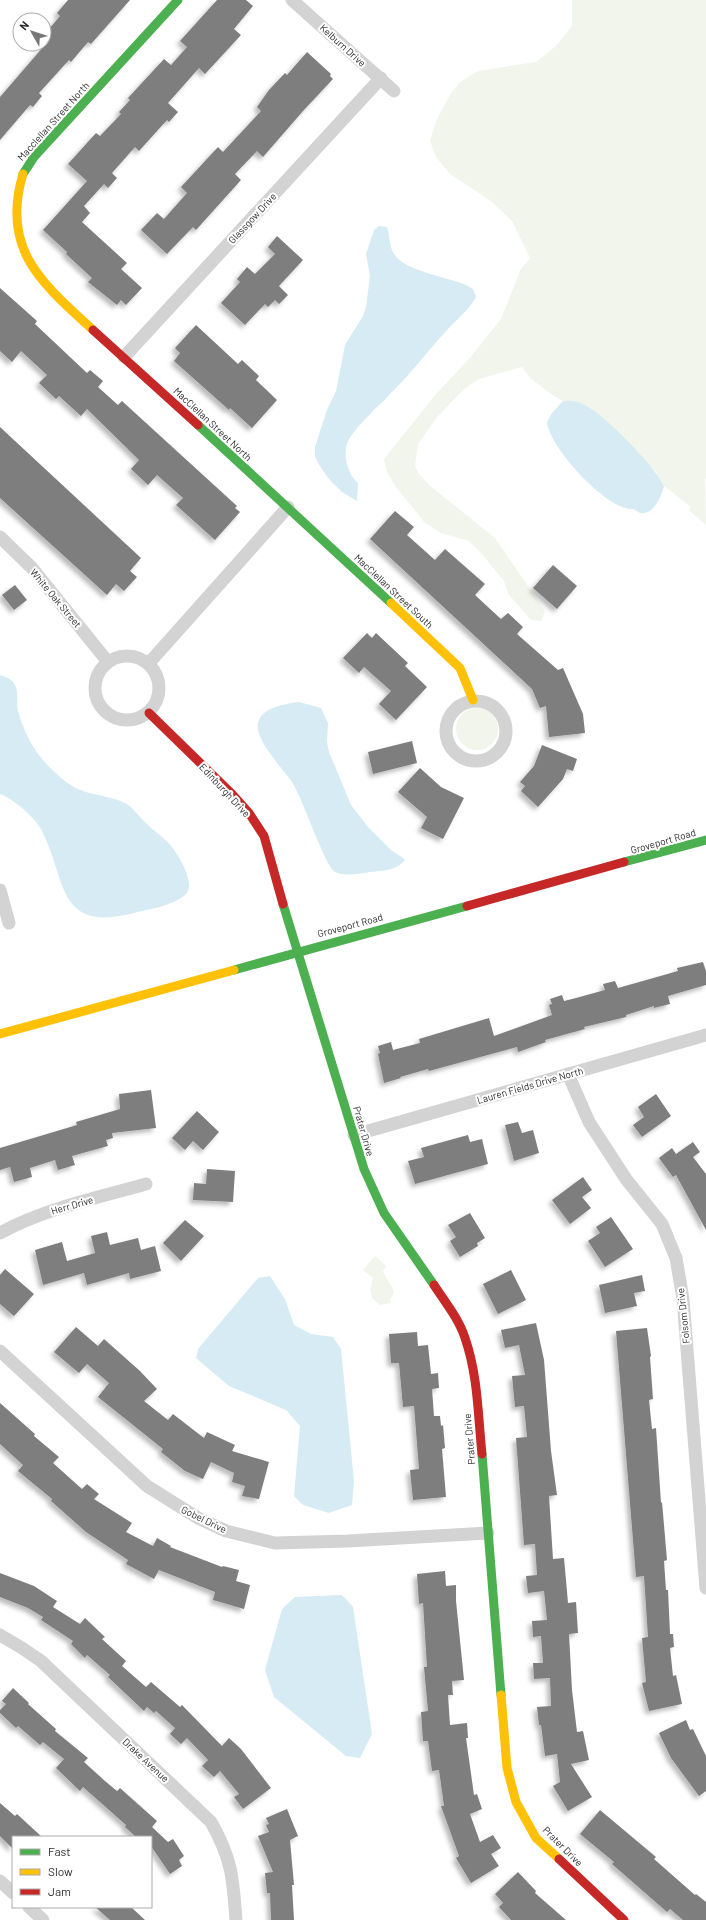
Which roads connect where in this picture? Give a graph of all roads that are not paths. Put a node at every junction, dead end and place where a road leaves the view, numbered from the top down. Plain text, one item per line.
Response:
1 (178, 0) edge
2 (292, 0) edge
3 (381, 78) junction
4 (394, 91) dead end
5 (124, 357) junction
6 (288, 507) junction
7 (0, 537) edge
8 (108, 662) junction
9 (149, 663) junction
10 (472, 700) junction
11 (149, 713) junction
12 (706, 840) edge
13 (0, 890) edge
14 (10, 923) dead end
15 (296, 951) junction
16 (0, 1034) edge
17 (706, 1035) edge
18 (568, 1074) junction
19 (354, 1135) junction
20 (146, 1184) dead end
21 (0, 1233) edge
22 (0, 1351) edge
23 (488, 1533) junction
24 (706, 1588) edge
25 (0, 1635) edge
26 (0, 1881) edge
27 (12, 1892) edge
28 (30, 1908) edge
29 (43, 1920) edge
30 (236, 1920) edge
31 (624, 1920) edge

1 - 5 street, Macclellan Street North
2 - 3 street, Kelburn Drive
3 - 4 street, Kelburn Drive
3 - 5 street, Glassgow Drive
5 - 6 street, MacClellan Street North
6 - 9 street
6 - 10 street, MacClellan Street South
7 - 8 street, White Oak Street
8 - 9 street
8 - 11 street
9 - 11 street
10 - 10 street
11 - 15 street, Edinburgh Drive
12 - 15 street, Groveport Road
13 - 14 street
15 - 16 street, Groveport Road
15 - 19 street, Prater Drive
17 - 18 street, Lauren Fields Drive North
18 - 19 street, Lauren Fields Drive North
18 - 24 street, Folsom Drive
19 - 23 street, Prater Drive
20 - 21 street, Herr Drive
22 - 23 street, Gobel Drive
23 - 31 street, Prater Drive
25 - 30 street, Drake Avenue
26 - 27 street
28 - 29 street

